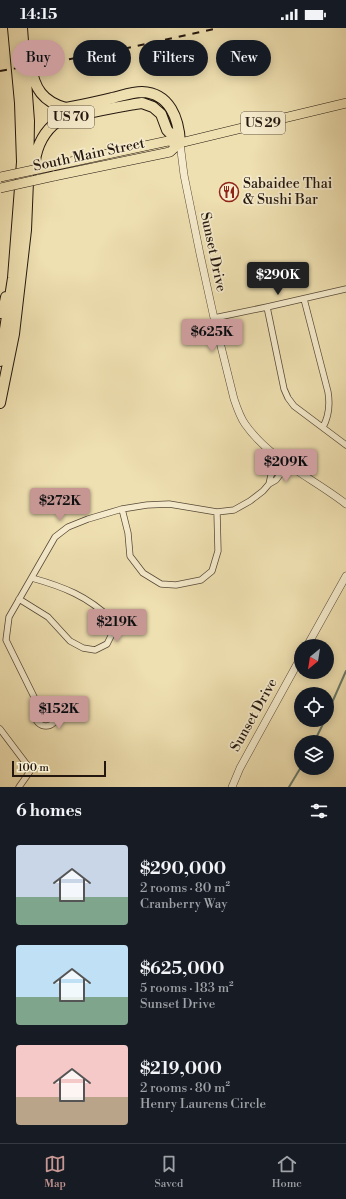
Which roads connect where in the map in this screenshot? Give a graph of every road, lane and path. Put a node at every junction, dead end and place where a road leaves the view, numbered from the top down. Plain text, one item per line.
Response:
1 (14, 28) edge
2 (22, 28) edge
3 (26, 28) edge
4 (346, 103) edge
5 (180, 143) junction
6 (0, 177) edge
7 (0, 188) edge
8 (22, 230) junction
9 (346, 289) edge
10 (304, 299) junction
11 (267, 307) junction
12 (0, 313) edge
13 (214, 318) junction
14 (0, 361) edge
15 (0, 403) edge
16 (323, 427) junction
17 (346, 445) edge
18 (281, 459) junction
19 (288, 464) junction
20 (269, 484) junction
21 (346, 504) edge
22 (122, 509) junction
23 (217, 512) junction
24 (346, 576) edge
25 (32, 578) junction
26 (19, 599) junction
27 (311, 639) edge
28 (294, 670) edge
29 (39, 707) dead end
30 (0, 729) edge
31 (19, 787) edge
32 (232, 787) edge

1 - 8 highway
2 - 8 highway
3 - 5 highway
4 - 5 main road, South Main Street / US 29
5 - 6 main road, South Main Street / US 29, bridge
5 - 7 main road, South Main Street / US 29, bridge
5 - 8 highway, US 70
5 - 13 street, Sunset Drive
8 - 12 highway
8 - 14 highway
8 - 15 highway, US 70
9 - 10 street
10 - 11 street
10 - 16 street
11 - 13 street
11 - 16 street
13 - 18 street, Sunset Drive
16 - 17 street
18 - 19 street, Sunset Drive
18 - 20 street
19 - 20 street
19 - 21 street, Sunset Drive
20 - 23 street
22 - 23 street
22 - 23 street
22 - 25 street
24 - 27 street
25 - 26 street
25 - 26 street
26 - 29 street
28 - 32 street, Sunset Drive
30 - 31 street

